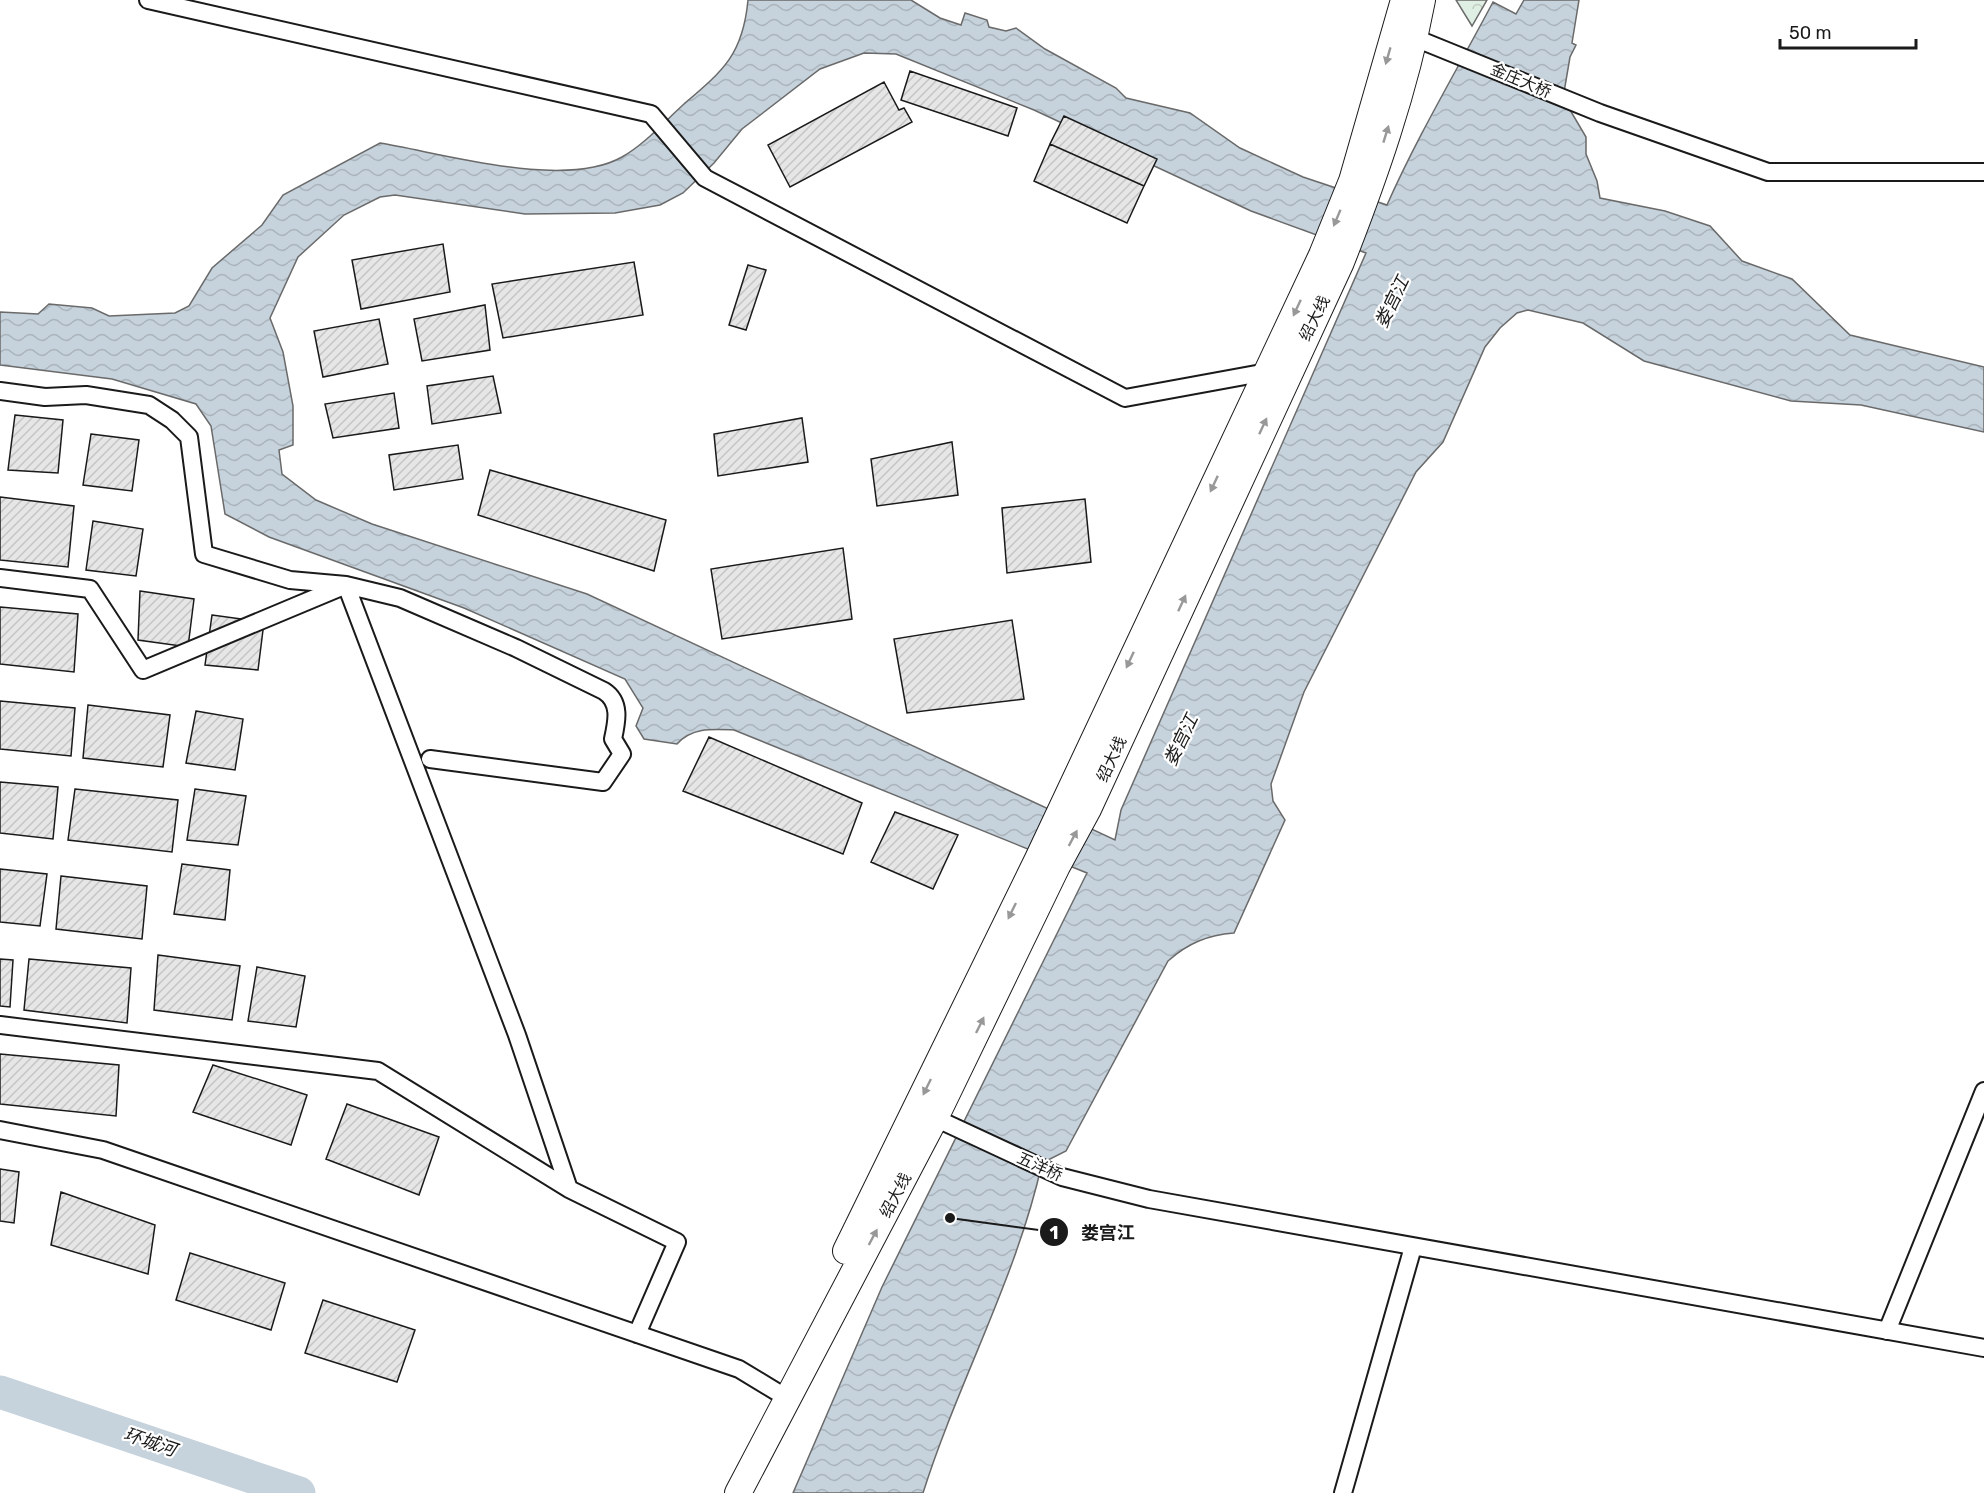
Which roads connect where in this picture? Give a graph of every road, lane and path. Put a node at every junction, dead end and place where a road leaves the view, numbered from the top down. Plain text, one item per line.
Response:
1 (148, 0) edge
2 (1404, 0) edge
3 (1422, 0) edge
4 (1415, 38) junction
5 (1984, 172) edge
6 (1361, 186) junction
7 (1331, 259) junction
8 (1267, 372) junction
9 (0, 391) edge
10 (0, 578) edge
11 (346, 585) junction
12 (430, 759) dead end
13 (1048, 862) junction
14 (0, 1025) edge
15 (1984, 1091) edge
16 (935, 1118) junction
17 (0, 1130) edge
18 (569, 1189) junction
19 (1413, 1247) junction
20 (1887, 1331) junction
21 (637, 1334) junction
22 (1984, 1348) edge
23 (777, 1392) junction
24 (720, 1493) edge
25 (738, 1493) edge
26 (1343, 1493) edge

1 - 8 street
2 -> 6 main road, 绍大线
3 - 4 main road, 绍大线
4 - 5 street, 金庄大桥
6 -> 4 main road, 绍大线
6 - 7 main road, 绍大线
7 -> 8 main road, 绍大线
13 -> 7 main road, 绍大线
8 -> 13 main road, 绍大线
9 - 11 street
10 - 11 street
11 - 12 street
11 - 18 street
16 -> 13 main road, 绍大线
13 -> 23 main road, 绍大线
14 - 18 street
15 - 20 street
16 - 19 street, 五洋桥
25 -> 16 main road, 绍大线
17 - 21 street
18 - 21 street
19 - 20 street, 五洋桥
19 - 26 street
20 - 22 street, 五洋桥
21 - 23 street
23 - 24 main road, 绍大线

